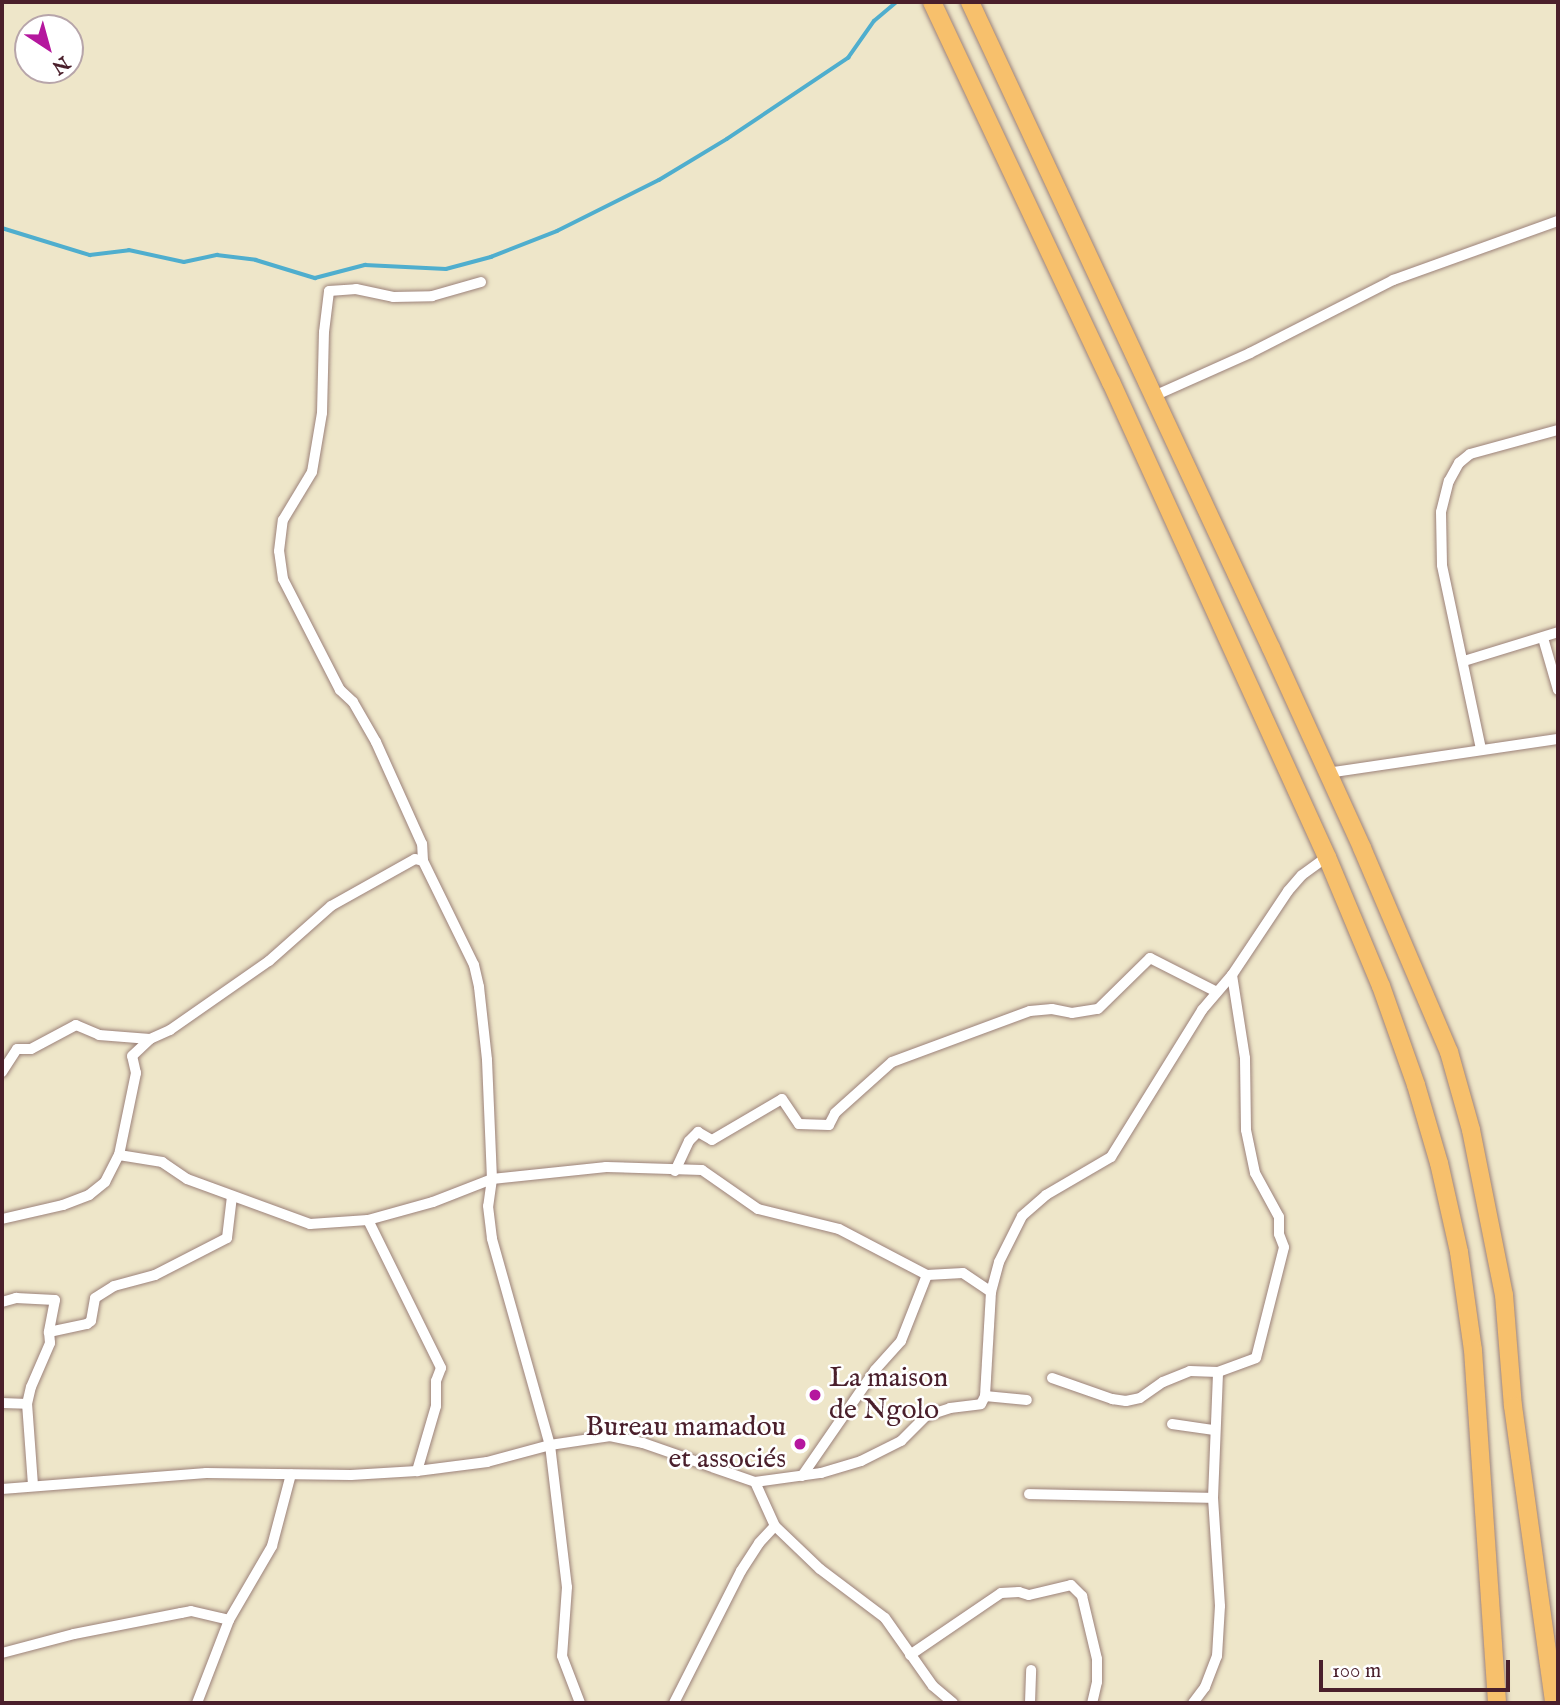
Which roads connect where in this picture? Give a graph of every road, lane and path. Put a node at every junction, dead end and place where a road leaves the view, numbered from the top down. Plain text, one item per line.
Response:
1 (932, 2) edge
2 (970, 2) edge
3 (1558, 222) edge
4 (481, 282) dead end
5 (1154, 396) junction
6 (1558, 430) edge
7 (1558, 632) edge
8 (1543, 638) junction
9 (1464, 660) junction
10 (1558, 690) edge
11 (1558, 739) edge
12 (1481, 749) junction
13 (1327, 773) junction
14 (1327, 857) junction
15 (423, 861) junction
16 (1232, 975) junction
17 (1217, 992) junction
18 (150, 1039) junction
19 (2, 1072) edge
20 (119, 1155) junction
21 (675, 1171) junction
22 (492, 1179) junction
23 (232, 1196) junction
24 (244, 1199) junction
25 (273, 1210) junction
26 (2, 1219) edge
27 (368, 1220) junction
28 (926, 1275) junction
29 (991, 1292) junction
30 (2, 1302) edge
31 (49, 1332) junction
32 (1218, 1372) junction
33 (1052, 1378) dead end
34 (985, 1396) junction
35 (1027, 1400) dead end
36 (2, 1403) edge
37 (27, 1404) junction
38 (926, 1416) junction
39 (1172, 1424) dead end
40 (1213, 1430) junction
41 (926, 1432) dead end
42 (550, 1445) junction
43 (417, 1471) junction
44 (291, 1474) junction
45 (802, 1476) junction
46 (755, 1482) junction
47 (33, 1485) junction
48 (2, 1489) edge
49 (1029, 1494) dead end
50 (1213, 1498) junction
51 (775, 1526) junction
52 (229, 1620) junction
53 (2, 1653) edge
54 (911, 1655) junction
55 (1031, 1670) dead end
56 (197, 1703) edge
57 (580, 1703) edge
58 (674, 1703) edge
59 (953, 1703) edge
60 (1030, 1703) edge
61 (1092, 1703) edge
62 (1194, 1703) edge
63 (1497, 1703) edge
64 (1554, 1703) edge

1 - 14 highway
2 - 5 highway
3 - 5 street
4 - 15 street
5 - 13 highway
6 - 9 street
7 - 8 street
8 - 9 street
8 - 10 street
9 - 12 street
11 - 12 street
12 - 13 street
13 - 64 highway
14 - 16 street
14 - 63 highway
15 - 18 street
15 - 22 street
16 - 17 street
16 - 32 street
17 - 21 street
17 - 29 street
18 - 19 street
18 - 20 street
20 - 24 street
20 - 26 street
21 - 22 street
21 - 28 street
22 - 27 street
22 - 42 street
23 - 24 street
23 - 25 street
23 - 31 street
24 - 25 street
25 - 27 street
27 - 43 street
28 - 29 street
28 - 45 street
29 - 34 street
30 - 31 street
31 - 37 street
32 - 33 street
32 - 40 street
34 - 35 street
34 - 38 street
36 - 37 street
37 - 47 street
38 - 41 street
38 - 45 street
39 - 40 street
40 - 50 street
42 - 43 street
42 - 46 street
42 - 57 street
43 - 44 street
44 - 47 street
44 - 52 street
45 - 46 street
46 - 51 street
47 - 48 street
49 - 50 street
50 - 62 street
51 - 54 street
51 - 58 street
52 - 53 street
52 - 56 street
54 - 59 street
54 - 61 street
55 - 60 street

